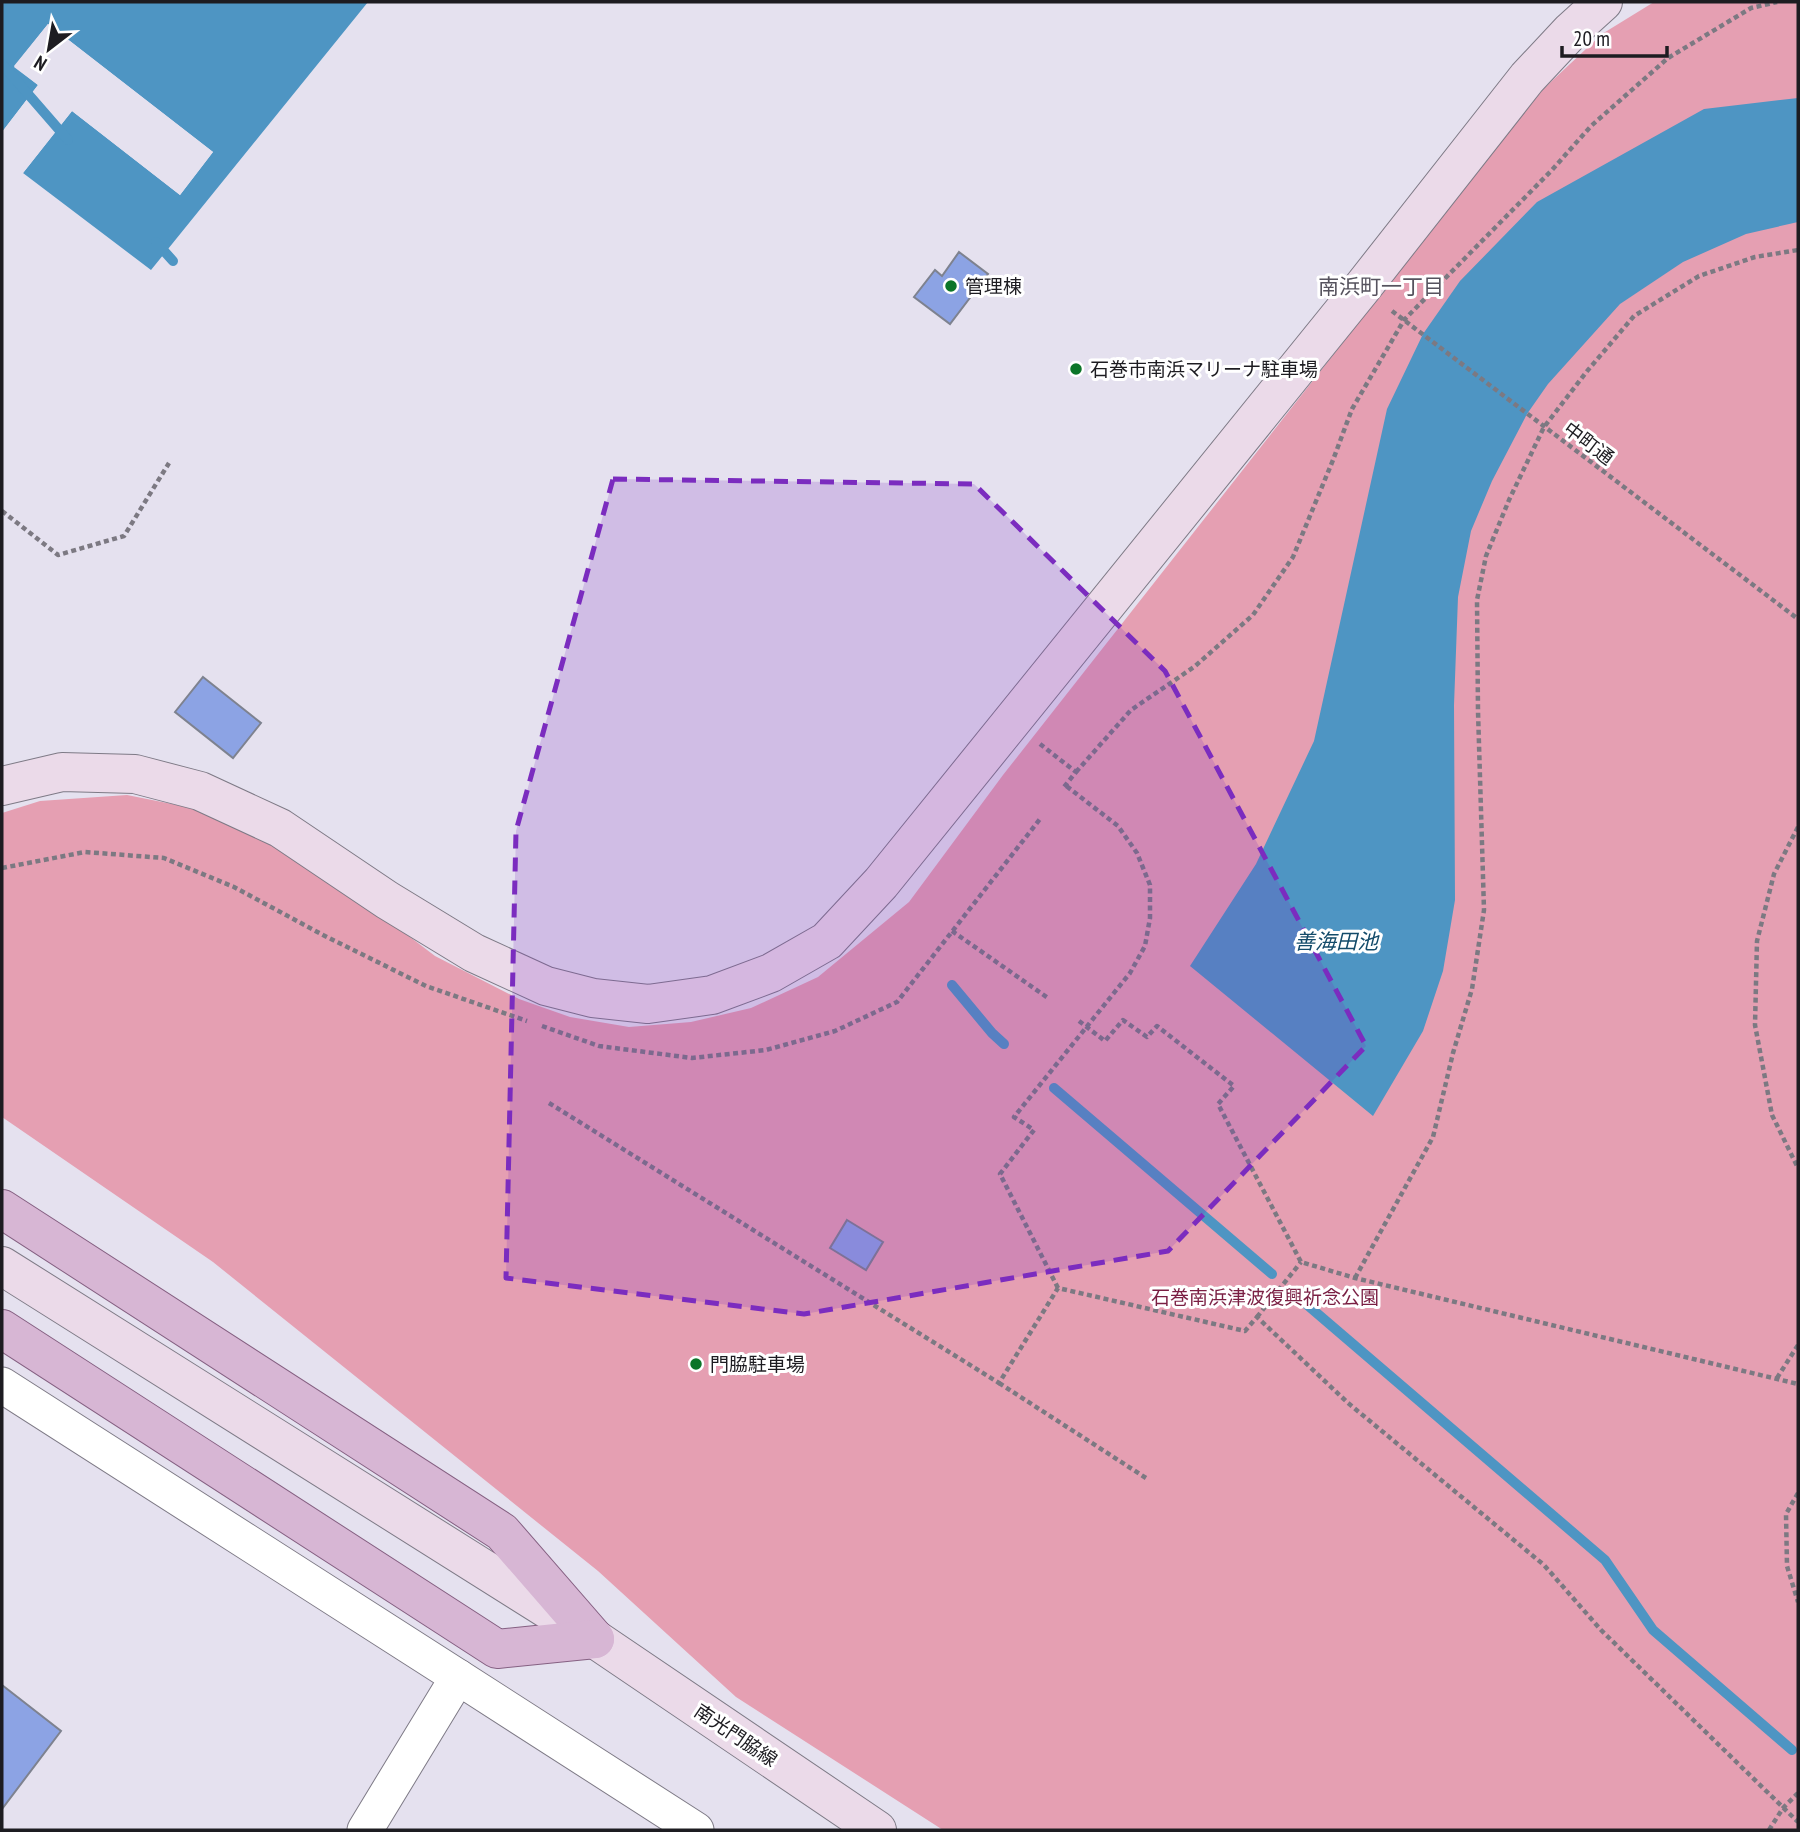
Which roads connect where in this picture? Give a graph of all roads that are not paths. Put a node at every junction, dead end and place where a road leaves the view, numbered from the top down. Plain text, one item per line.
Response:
1 (1602, 2) edge
2 (2, 786) edge
3 (2, 1209) edge
4 (2, 1266) edge
5 (2, 1329) edge
6 (2, 1385) edge
7 (595, 1639) junction
8 (458, 1677) junction
9 (365, 1830) edge
10 (696, 1830) edge
11 (877, 1830) edge

1 - 2 street
3 - 7 main road
4 - 7 street, 南光門脇線
5 - 7 main road
6 - 8 street
7 - 11 street, 南光門脇線
8 - 9 street
8 - 10 street

